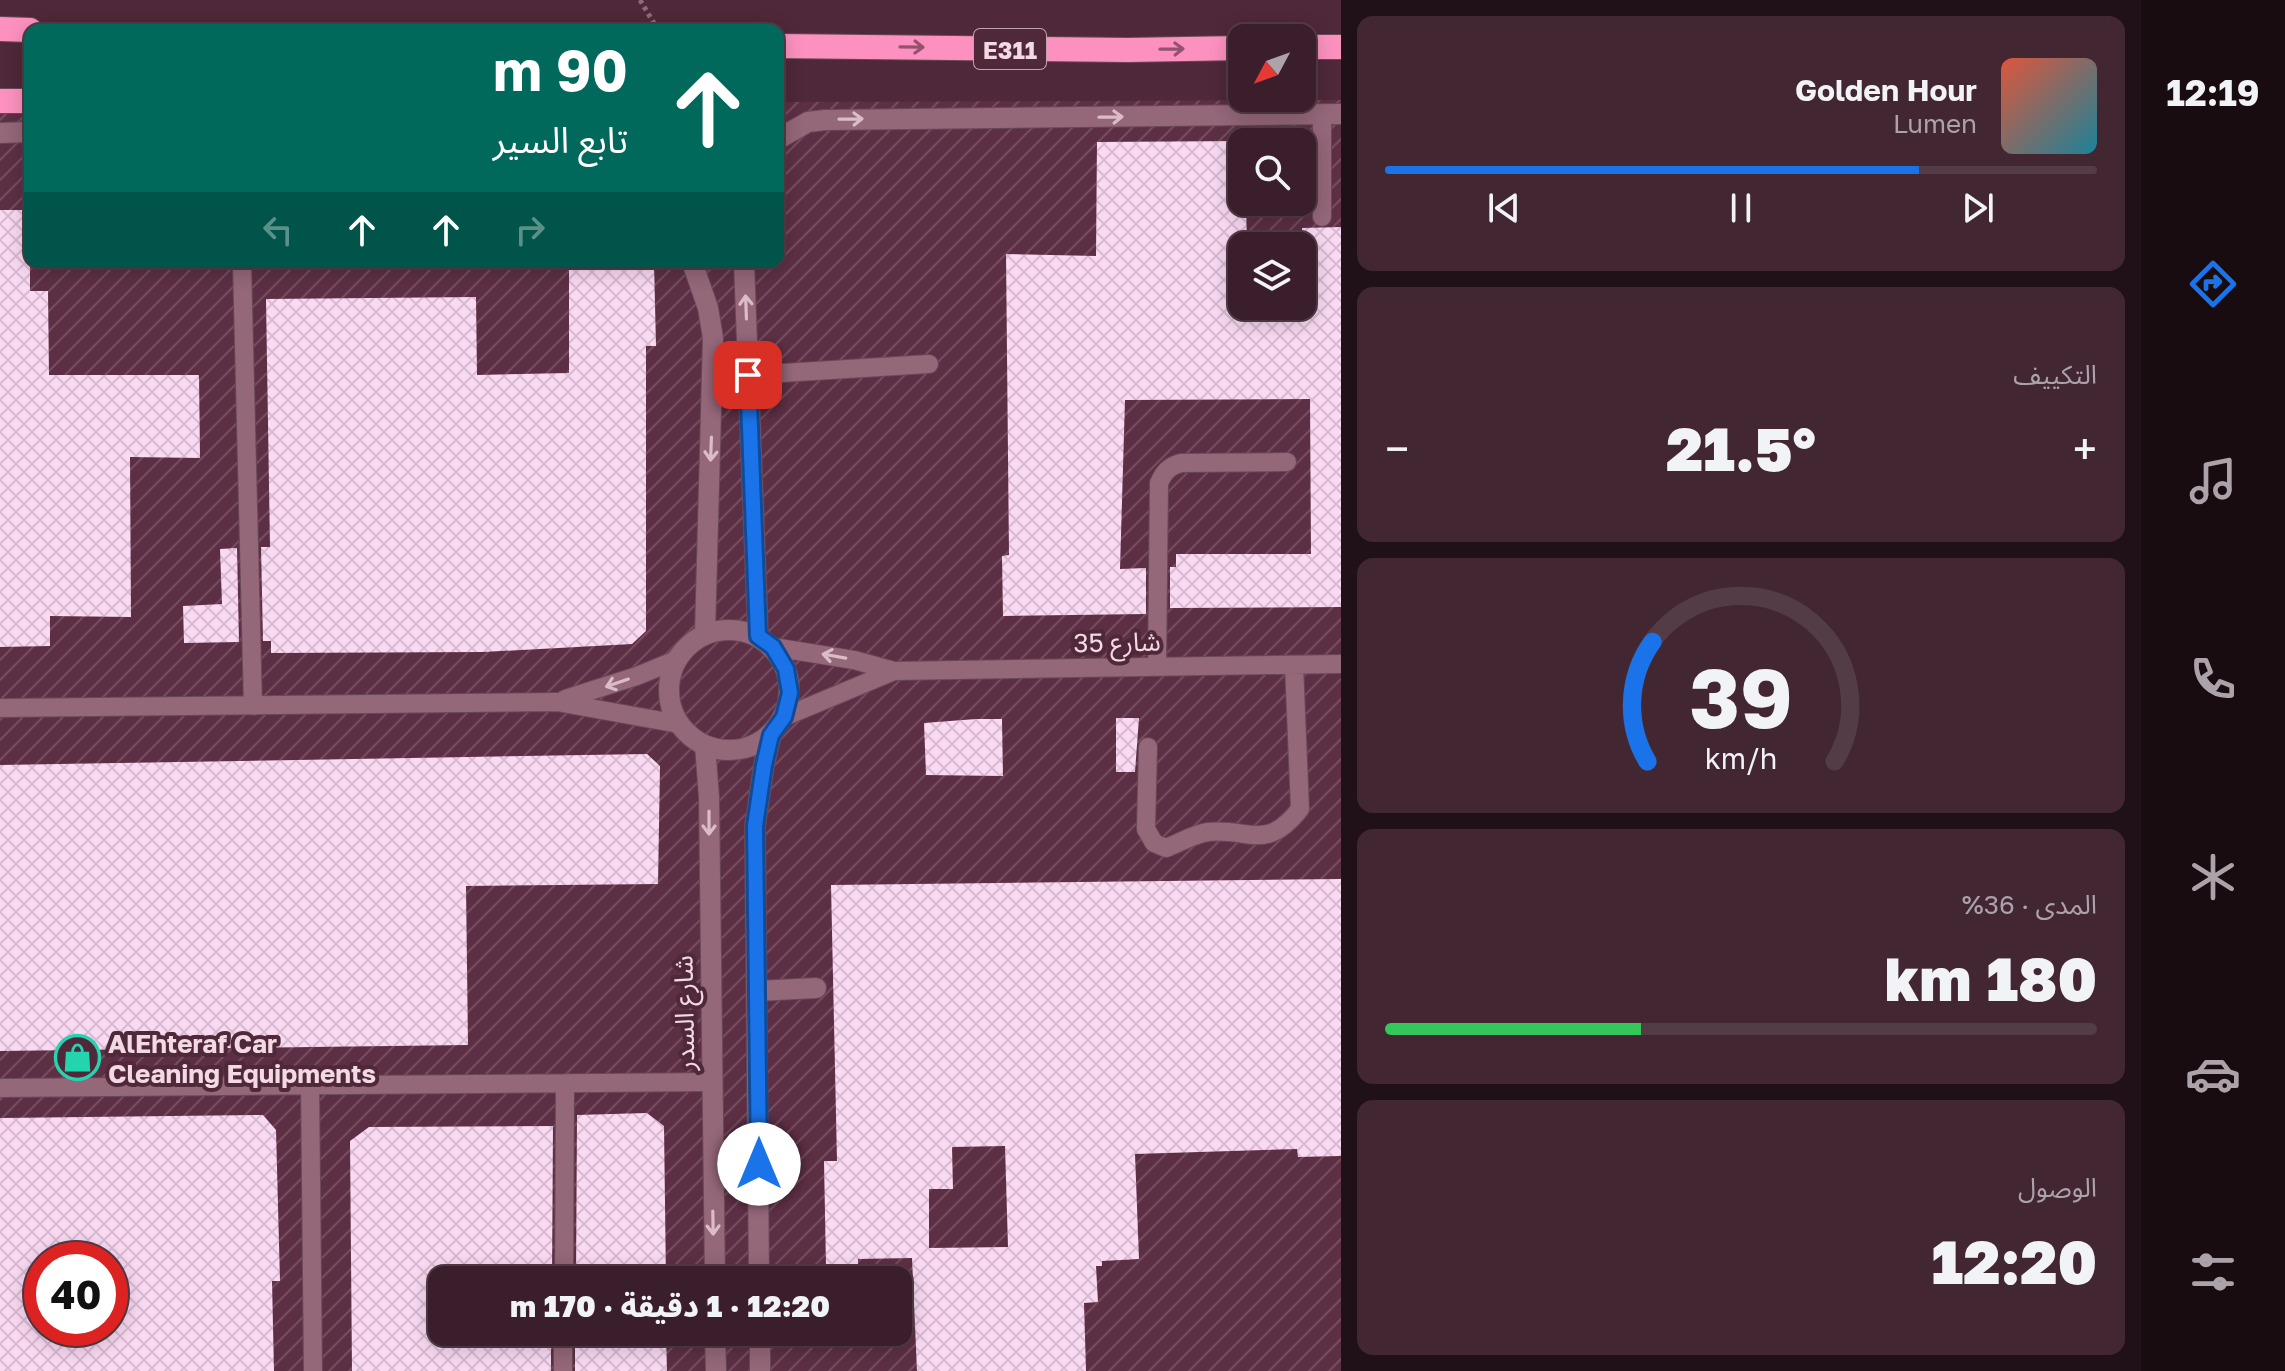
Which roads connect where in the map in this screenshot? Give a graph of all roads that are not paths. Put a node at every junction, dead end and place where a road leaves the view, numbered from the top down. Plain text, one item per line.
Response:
1 (0, 29) edge
2 (24, 30) edge
3 (784, 46) edge
4 (1316, 47) edge
5 (1341, 47) edge
6 (1228, 48) edge
7 (0, 101) edge
8 (24, 101) edge
9 (1331, 114) edge
10 (24, 132) edge
11 (0, 133) edge
12 (784, 136) edge
13 (1322, 217) dead end
14 (242, 268) edge
15 (694, 268) edge
16 (744, 268) edge
17 (929, 364) dead end
18 (748, 375) junction
19 (1287, 462) dead end
20 (705, 634) junction
21 (765, 642) junction
22 (676, 660) junction
23 (1341, 664) edge
24 (1294, 665) junction
25 (1157, 667) junction
26 (894, 671) junction
27 (557, 702) junction
28 (253, 706) junction
29 (0, 708) edge
30 (784, 717) junction
31 (679, 724) junction
32 (771, 735) junction
33 (705, 745) junction
34 (1148, 747) dead end
35 (816, 988) dead end
36 (759, 991) junction
37 (711, 1082) junction
38 (565, 1083) junction
39 (310, 1085) junction
40 (0, 1088) edge
41 (564, 1266) edge
42 (715, 1266) edge
43 (759, 1266) edge
44 (563, 1346) edge
45 (715, 1346) edge
46 (760, 1346) edge
47 (313, 1371) edge
48 (563, 1371) edge
49 (716, 1371) edge
50 (760, 1371) edge

1 - 2 highway
3 -> 6 highway, E311
4 - 5 highway
7 - 8 highway
12 -> 9 street
9 - 13 lane
10 - 11 street
14 - 28 lane
15 -> 20 street
18 -> 16 street
17 - 18 lane
18 - 21 street
19 - 25 lane
20 - 21 street
20 - 22 street
26 -> 21 lane, شارع 35
21 - 30 street
22 -> 27 lane
22 - 31 street
23 - 24 lane, شارع 35
24 - 25 lane, شارع 35
24 - 34 lane
25 - 26 lane, شارع 35
26 - 30 lane, شارع 35
27 - 28 lane
27 - 31 lane
28 - 29 lane
30 - 32 street
31 - 33 street
32 - 33 street
32 - 36 street
33 -> 37 street, شارع السدر
35 - 36 street
36 - 43 street
37 - 38 lane
37 -> 42 street, شارع السدر
38 - 39 lane
38 - 41 lane
39 - 40 lane
39 - 47 lane
44 - 48 lane
45 - 49 street
46 - 50 street

